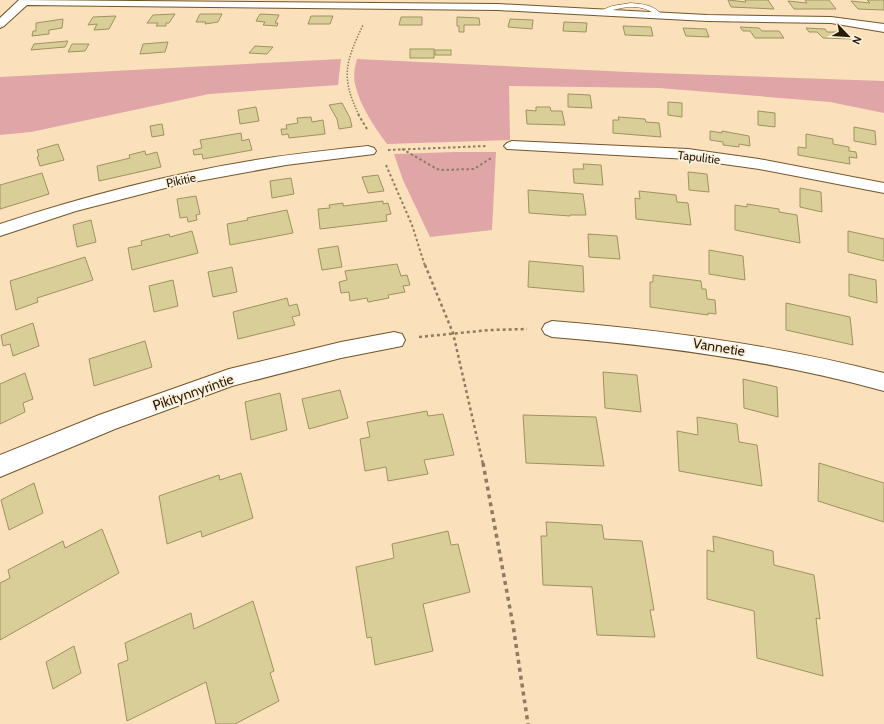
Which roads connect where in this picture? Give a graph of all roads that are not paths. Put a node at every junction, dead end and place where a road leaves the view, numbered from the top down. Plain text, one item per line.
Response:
1 (25, 1) edge
2 (385, 3) edge
3 (0, 24) edge
4 (884, 28) edge
5 (512, 146) road end
6 (374, 150) road end
7 (884, 188) edge
8 (0, 230) edge
9 (552, 329) road end
10 (394, 340) road end
11 (884, 382) edge
12 (0, 466) edge

1 - 2 street
1 - 3 street
2 - 4 street
5 - 7 street, Tapulitie
6 - 8 street, Pikitie
9 - 11 street, Vannetie
10 - 12 street, Pikitynnyrintie

